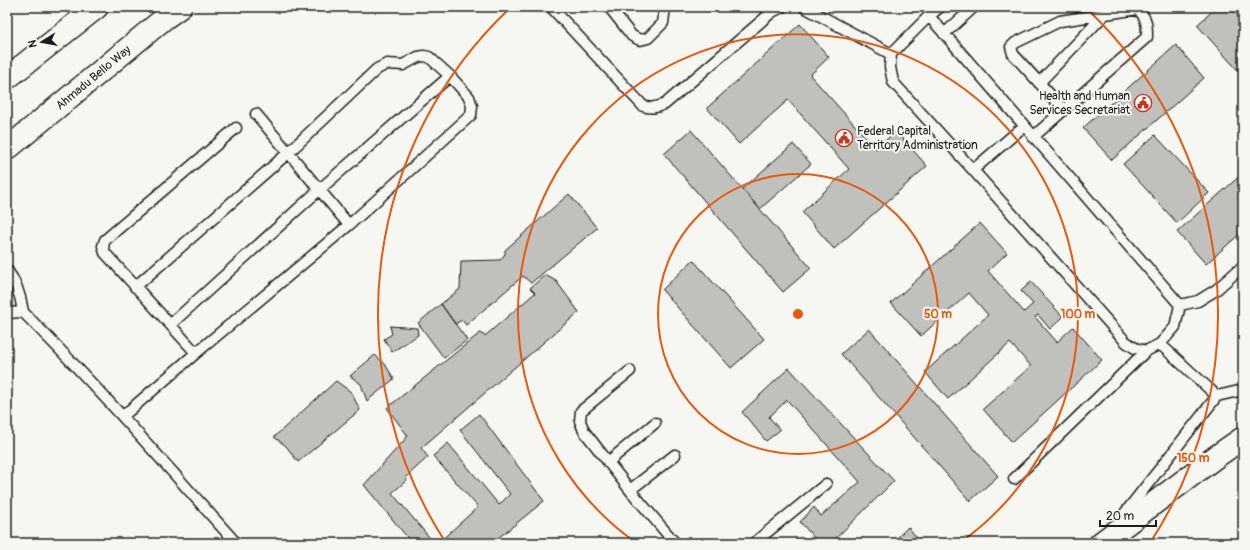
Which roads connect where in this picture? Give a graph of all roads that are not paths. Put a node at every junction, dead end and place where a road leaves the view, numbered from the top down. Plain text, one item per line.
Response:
1 (97, 7) edge
2 (180, 7) edge
3 (551, 7) edge
4 (609, 7) edge
5 (665, 7) edge
6 (782, 7) edge
7 (804, 7) edge
8 (940, 7) edge
9 (974, 7) edge
10 (1105, 14) junction
11 (929, 16) junction
12 (944, 34) junction
13 (891, 54) junction
14 (450, 76) junction
15 (7, 78) edge
16 (1040, 83) junction
17 (1064, 110) junction
18 (256, 114) dead end
19 (1024, 126) junction
20 (236, 128) dead end
21 (1033, 136) junction
22 (7, 149) edge
23 (288, 153) junction
24 (973, 170) junction
25 (319, 190) junction
26 (349, 225) junction
27 (1243, 266) edge
28 (7, 270) edge
29 (135, 287) junction
30 (1180, 305) junction
31 (23, 312) junction
32 (7, 313) edge
33 (171, 324) junction
34 (1160, 344) junction
35 (1146, 351) junction
36 (196, 352) junction
37 (630, 371) dead end
38 (1243, 390) edge
39 (1217, 396) junction
40 (123, 416) junction
41 (655, 423) dead end
42 (1243, 438) edge
43 (675, 455) dead end
44 (608, 462) junction
45 (1014, 479) dead end
46 (826, 484) dead end
47 (630, 490) junction
48 (1103, 541) edge
49 (236, 543) edge
50 (675, 543) edge
51 (754, 543) edge

1 - 15 main road
2 - 22 main road, Ahmadu Bello Way
3 - 6 lane
4 - 5 lane
7 - 13 lane
8 - 11 lane
9 - 12 lane
10 - 16 lane
10 - 16 lane
10 - 17 lane
11 - 12 lane
11 - 13 lane
12 - 19 lane
13 - 24 lane
14 - 23 lane
14 - 25 lane
14 - 26 lane
16 - 17 lane
17 - 21 lane
18 - 23 lane
19 - 21 lane
19 - 24 lane
20 - 29 lane
21 - 30 lane
23 - 25 lane
23 - 29 lane
24 - 35 lane
25 - 26 lane
25 - 33 lane
26 - 36 lane
27 - 30 lane
28 - 31 lane
29 - 33 lane
30 - 34 lane
31 - 32 lane
31 - 40 lane
33 - 36 lane
34 - 35 lane
34 - 39 lane
35 - 45 lane
36 - 40 lane
37 - 44 lane
38 - 39 lane
39 - 48 lane
40 - 49 lane
41 - 44 lane
42 - 48 main road
43 - 47 lane
44 - 47 lane
46 - 51 lane
47 - 50 lane

